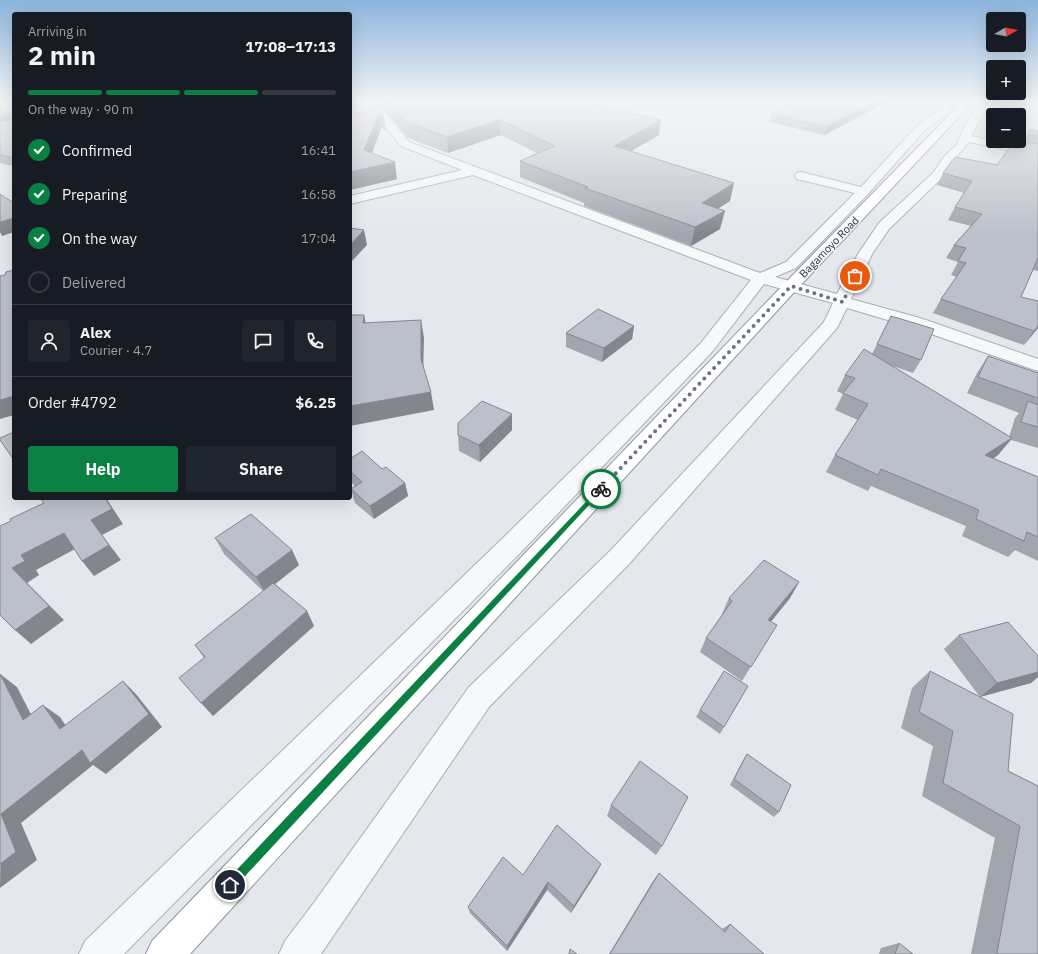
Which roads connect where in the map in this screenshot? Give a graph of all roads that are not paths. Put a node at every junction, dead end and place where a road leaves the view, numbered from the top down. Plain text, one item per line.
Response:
1 (409, 146) edge
2 (905, 146) edge
3 (925, 146) edge
4 (961, 146) edge
5 (1002, 146) edge
6 (1038, 153) edge
7 (474, 171) junction
8 (801, 176) dead end
9 (864, 191) junction
10 (352, 200) edge
11 (760, 278) junction
12 (791, 286) junction
13 (843, 302) junction
14 (1038, 365) edge
15 (98, 954) edge
16 (165, 954) edge
17 (298, 954) edge

1 - 7 street
2 - 9 street
3 - 12 highway, Bagamoyo Road
4 - 13 street
5 - 6 street
7 - 10 street
7 - 11 street
8 - 9 street
9 - 11 street
11 - 12 street
11 - 15 street
12 - 13 street
12 - 16 highway, Bagamoyo Road
13 - 14 street
13 - 17 street

